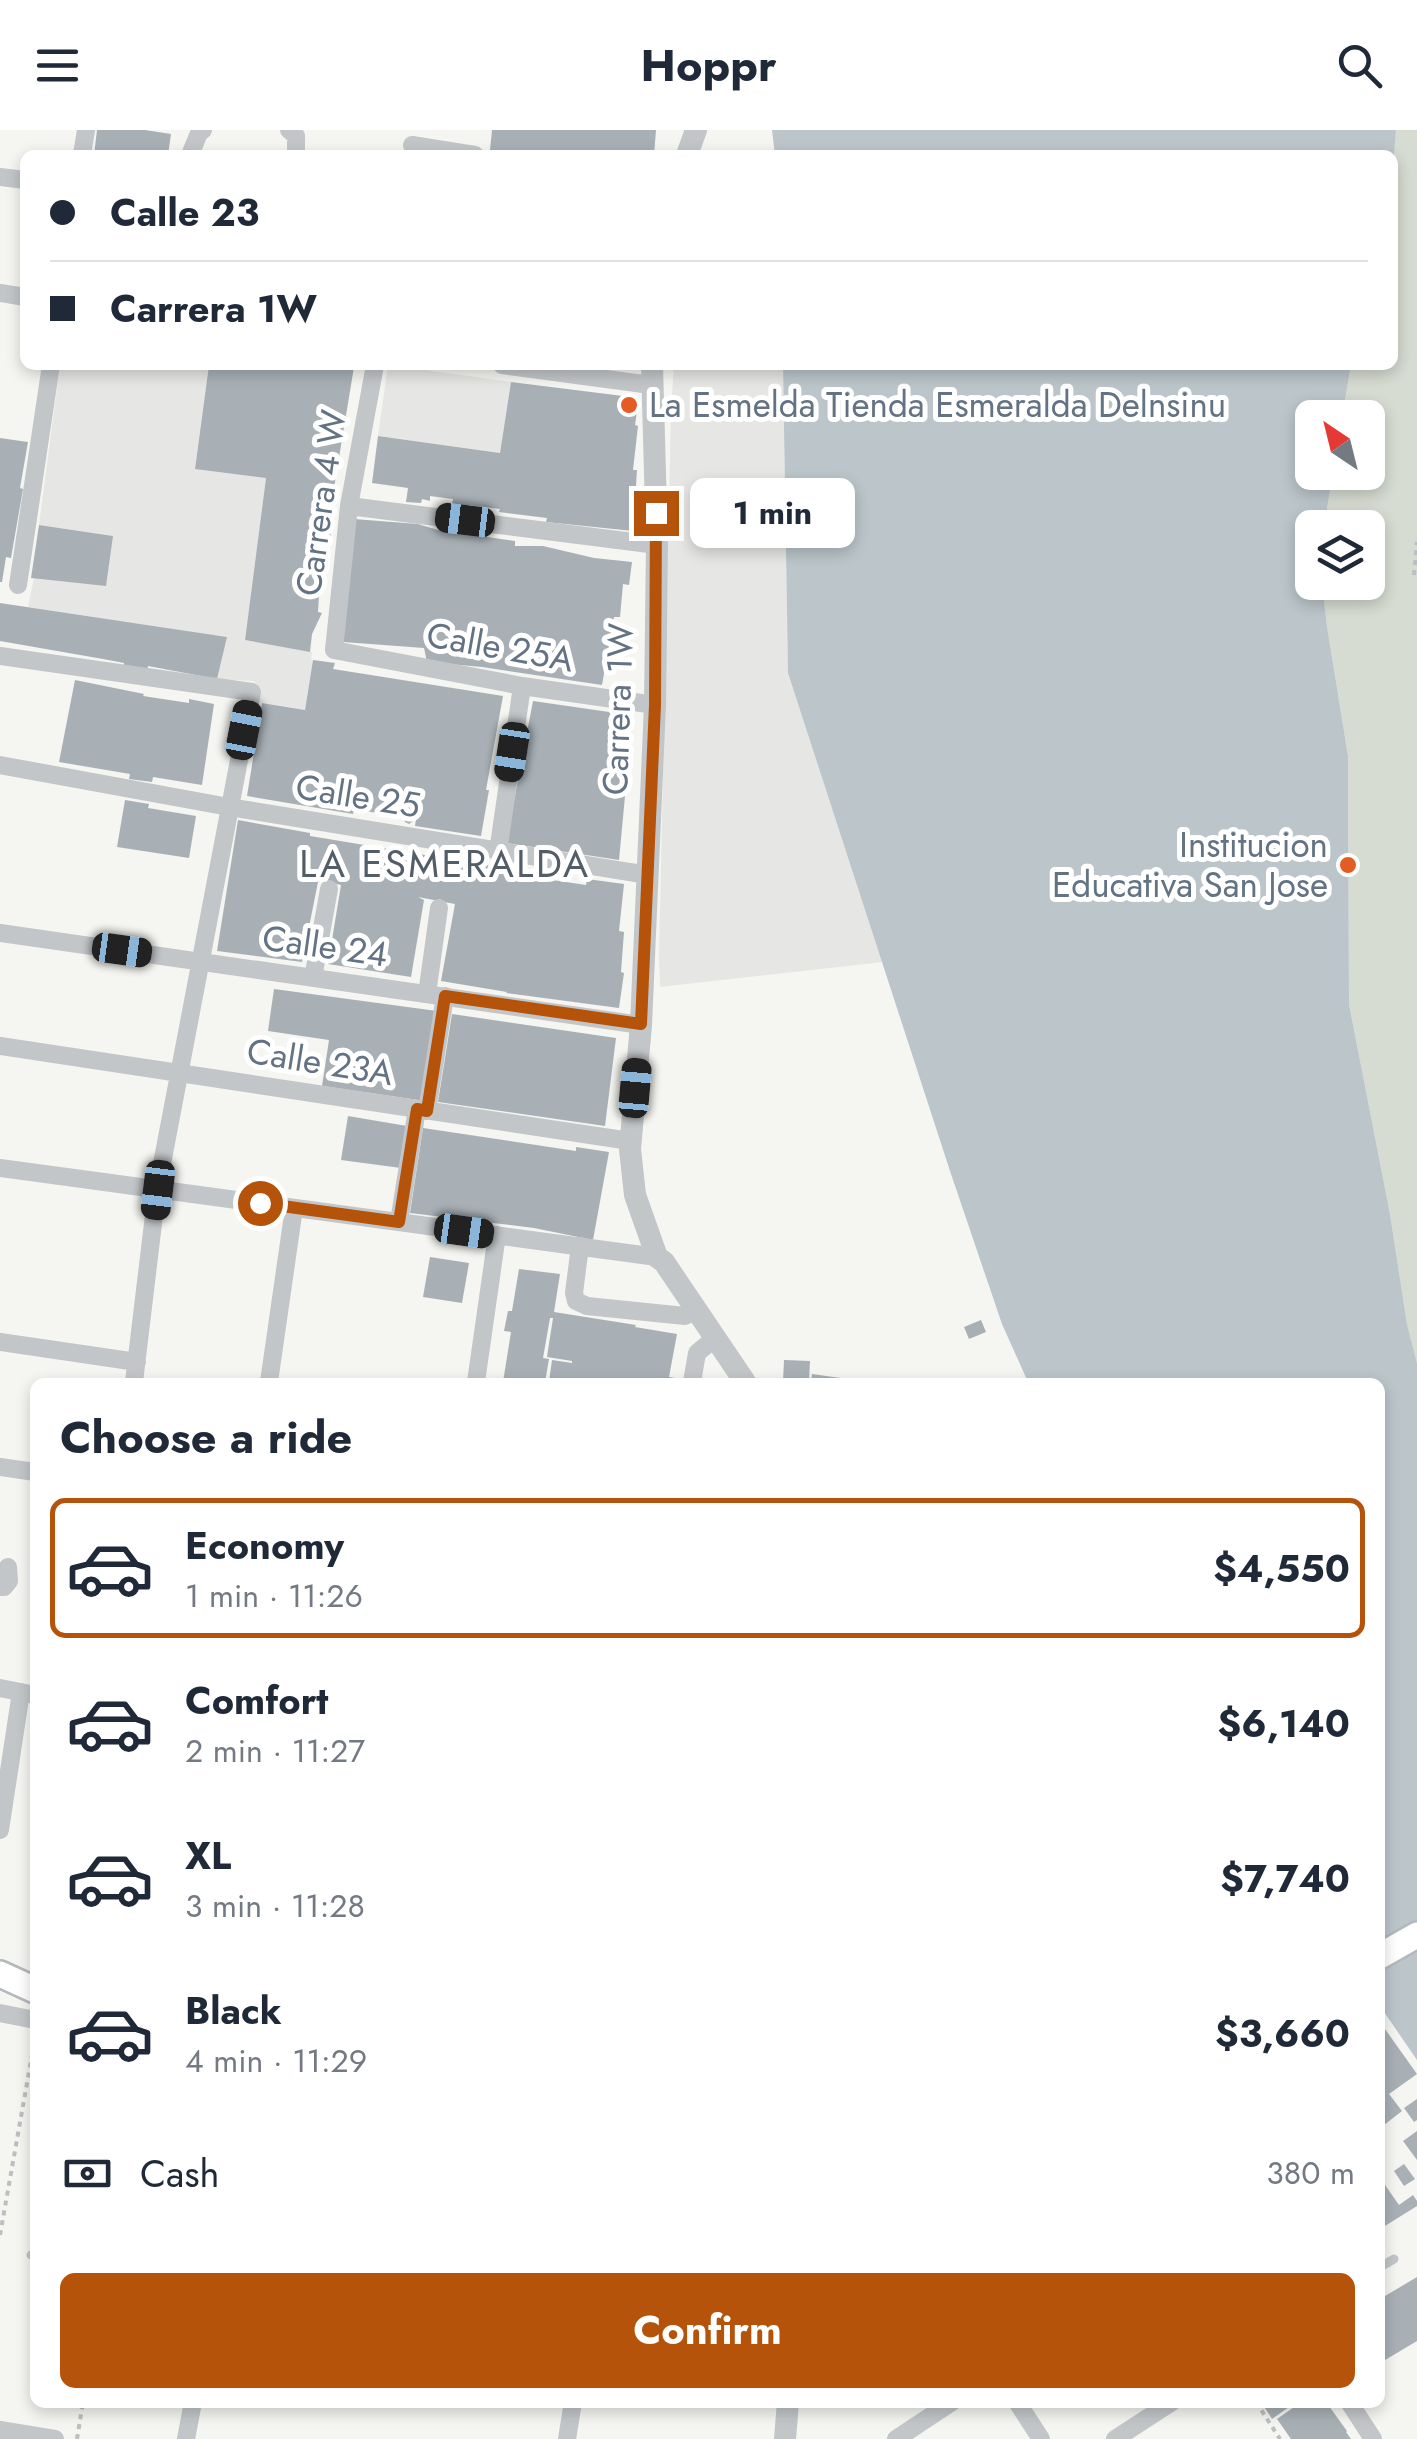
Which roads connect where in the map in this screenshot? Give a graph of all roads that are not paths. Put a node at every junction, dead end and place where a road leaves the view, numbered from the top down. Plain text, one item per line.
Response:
1 (412, 143) edge
2 (449, 150) edge
3 (50, 370) edge
4 (374, 370) edge
5 (577, 370) edge
6 (652, 375) edge
7 (350, 506) junction
8 (658, 545) junction
9 (18, 584) dead end
10 (334, 650) joint
11 (0, 656) edge
12 (522, 686) junction
13 (655, 705) junction
14 (0, 765) edge
15 (229, 807) junction
16 (498, 852) junction
17 (648, 875) junction
18 (328, 889) dead end
19 (439, 908) dead end
20 (0, 933) edge
21 (200, 962) junction
22 (313, 978) junction
23 (436, 995) junction
24 (641, 1024) junction
25 (0, 1046) edge
26 (180, 1073) junction
27 (422, 1110) junction
28 (630, 1142) junction
29 (0, 1168) edge
30 (158, 1190) junction
31 (294, 1208) junction
32 (399, 1222) junction
33 (497, 1236) junction
34 (580, 1246) junction
35 (657, 1257) junction
36 (696, 1309) junction
37 (715, 1338) junction
38 (0, 1342) edge
39 (137, 1362) junction
40 (135, 1378) edge
41 (270, 1378) edge
42 (477, 1378) edge
43 (693, 1378) edge
44 (742, 1378) edge
45 (0, 1467) edge
46 (30, 1471) edge
47 (8, 1567) dead end
48 (0, 1587) edge
49 (0, 1688) edge
50 (28, 1693) edge
51 (0, 1830) edge
52 (1417, 1935) edge
53 (1385, 1953) edge
54 (0, 1974) edge
55 (30, 1988) edge
56 (0, 2013) edge
57 (30, 2019) edge
58 (1394, 2258) dead end
59 (1385, 2263) edge
60 (192, 2408) edge
61 (573, 2408) edge
62 (788, 2408) edge
63 (943, 2408) edge
64 (1021, 2408) edge
65 (1164, 2408) edge
66 (1352, 2408) edge
67 (0, 2430) edge
68 (1125, 2436) edge
69 (55, 2439) edge
70 (186, 2439) edge
71 (567, 2439) edge
72 (785, 2439) edge
73 (896, 2439) edge
74 (1042, 2439) edge
75 (1373, 2439) edge

1 - 2 street
3 - 9 street
4 - 7 street, Carrera 4 W
5 - 6 street
6 - 8 street, Carrera 1W
7 - 8 street
7 - 10 street, Carrera 4 W
8 - 13 street, Carrera 1W
10 - 12 street, Calle 25A
11 - 15 street
12 - 13 street, Calle 25A
12 - 16 street
13 - 17 street, Carrera 1W
14 - 15 street, Calle 25
15 - 16 street, Calle 25
15 - 21 street
16 - 17 street, Calle 25
17 - 24 street, Carrera 1W
18 - 22 street
19 - 23 street
20 - 21 street, Calle 24
21 - 22 street, Calle 24
21 - 26 street
22 - 23 street, Calle 24
23 - 24 street, Calle 24
23 - 27 street
24 - 28 street, Carrera 1W
25 - 26 street, Calle 23A
26 - 27 street, Calle 23A
26 - 30 street
27 - 28 street, Calle 23A
27 - 32 street
28 - 35 street, Carrera 1W
29 - 30 street
30 - 31 street
30 - 39 street
31 - 32 street
31 - 41 street
32 - 33 street
33 - 34 street
33 - 42 street
34 - 35 street
34 - 36 street
35 - 36 street, Carrera 1W
36 - 37 street, Carrera 1W
37 - 43 street
37 - 44 street, Carrera 1W
38 - 39 street
39 - 40 street
45 - 46 street
47 - 48 street
49 - 50 street
50 - 51 street
52 - 53 main road
54 - 55 main road
56 - 57 street
58 - 59 lane
60 - 70 street
61 - 71 street
62 - 72 street
63 - 73 street
64 - 74 street
65 - 68 street
66 - 75 street
67 - 69 street

